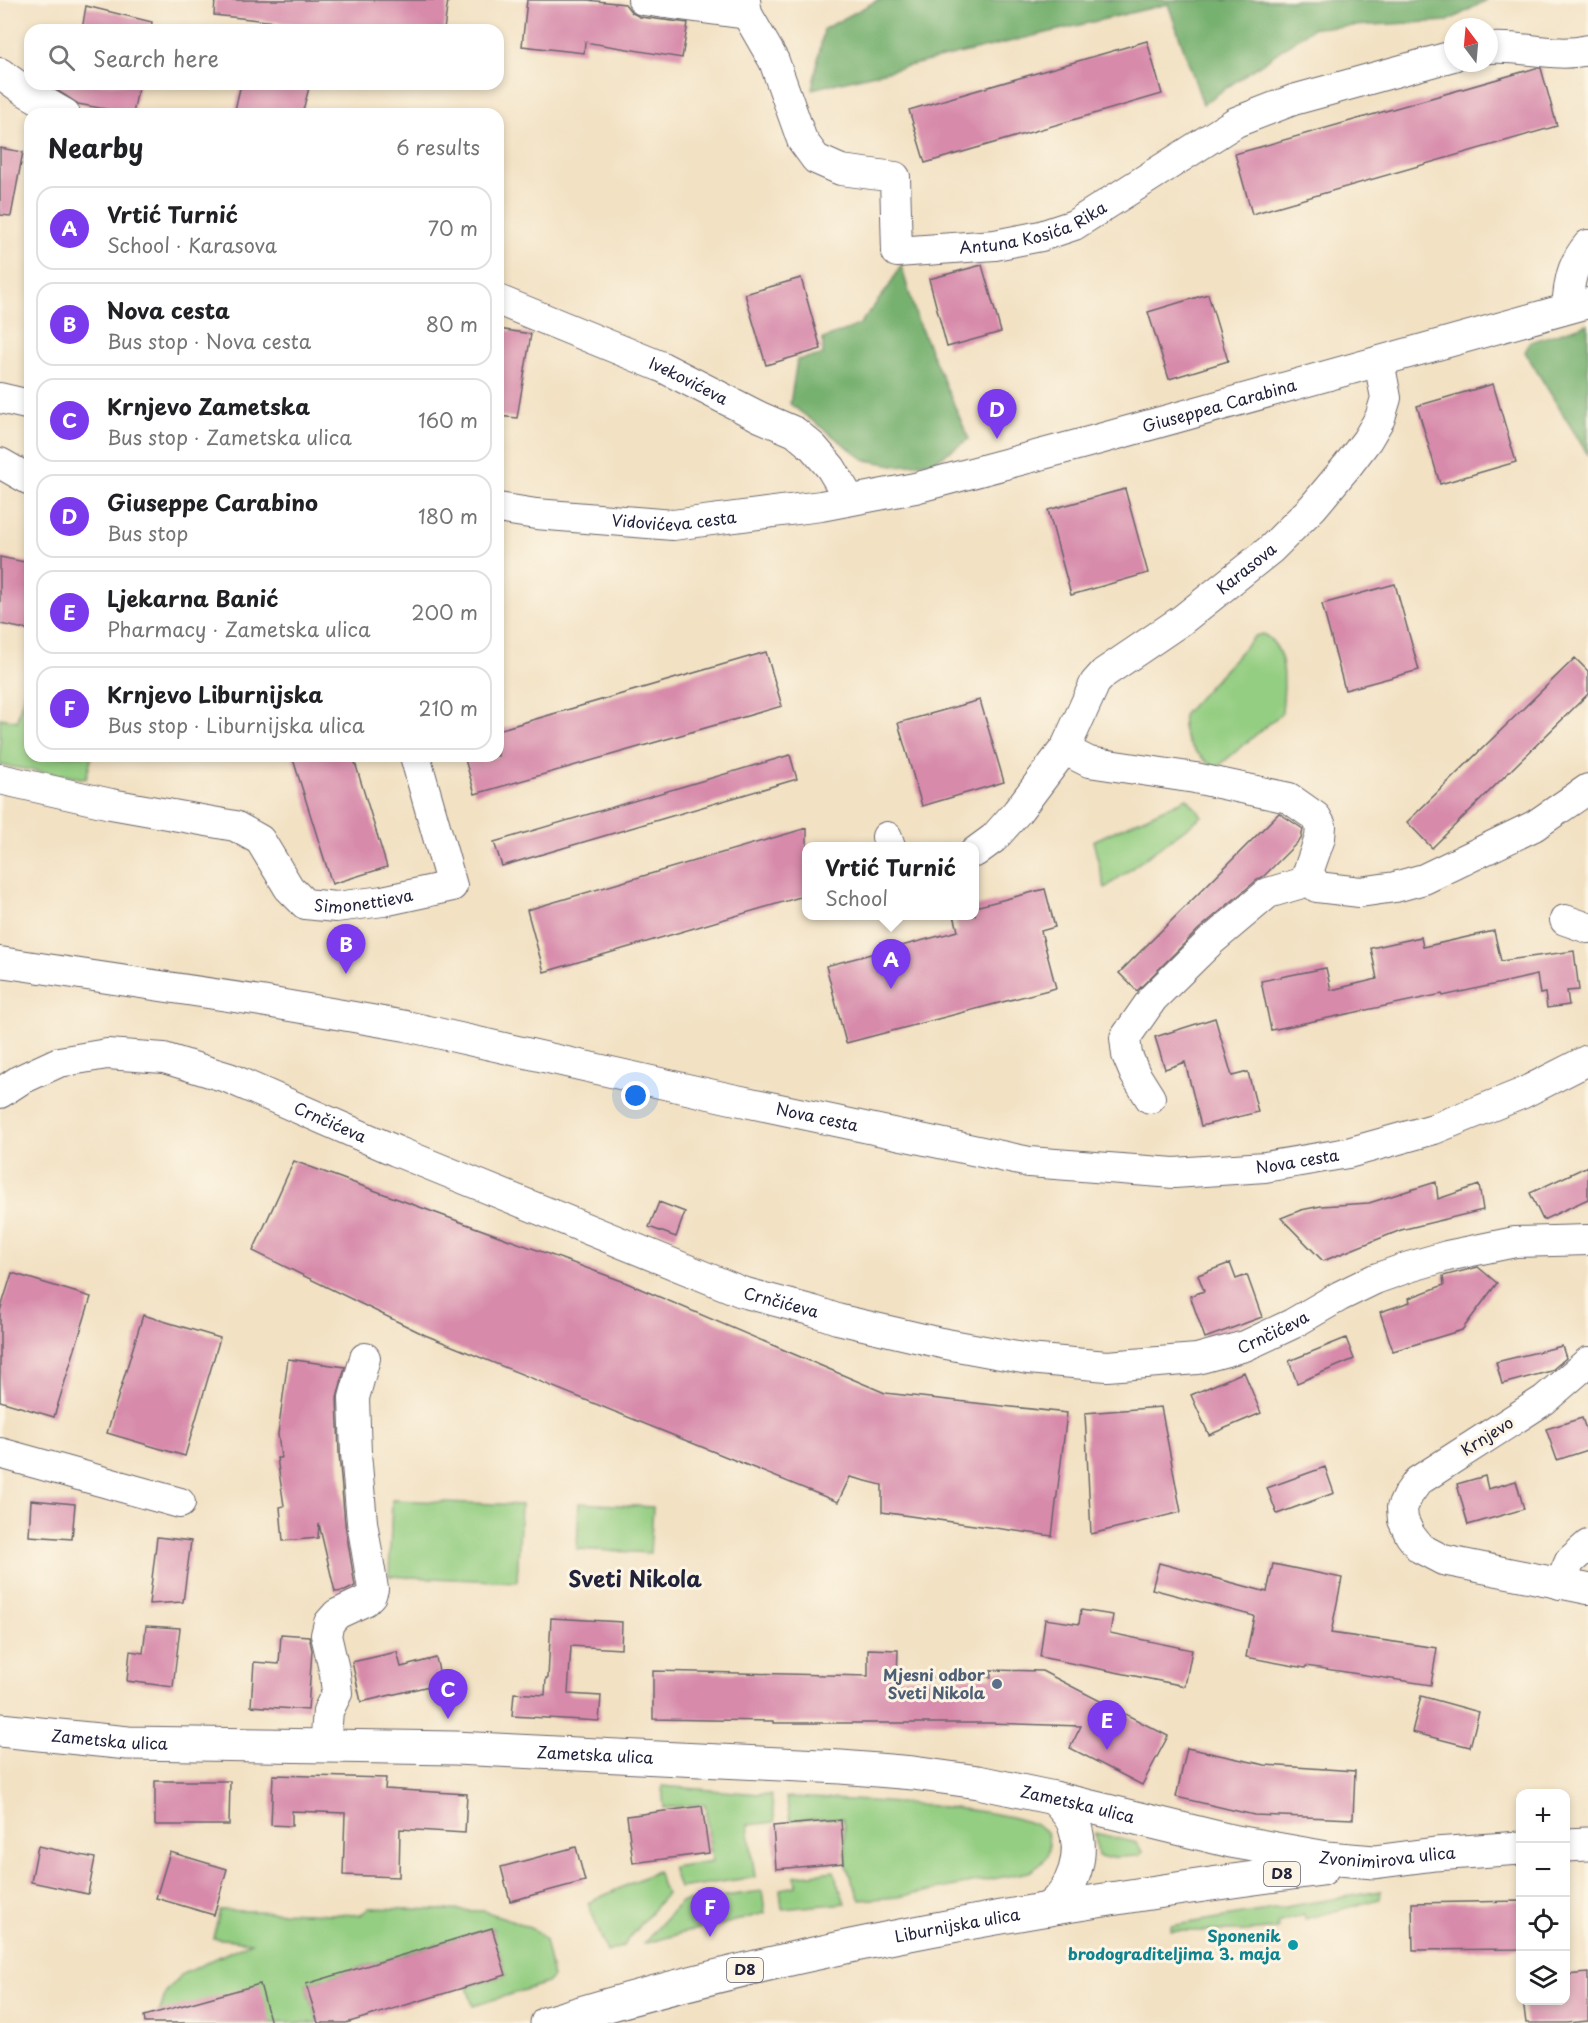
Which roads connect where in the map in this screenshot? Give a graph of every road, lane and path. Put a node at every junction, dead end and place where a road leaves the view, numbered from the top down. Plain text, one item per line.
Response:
1 (643, 0) edge
2 (746, 7) edge
3 (1498, 48) edge
4 (1588, 50) edge
5 (1444, 58) edge
6 (0, 73) edge
7 (55, 108) edge
8 (1588, 245) edge
9 (504, 302) edge
10 (1578, 306) edge
11 (1379, 362) junction
12 (0, 398) edge
13 (24, 404) edge
14 (0, 463) edge
15 (24, 477) edge
16 (850, 501) junction
17 (504, 509) edge
18 (1066, 747) junction
19 (417, 762) edge
20 (0, 779) edge
21 (1588, 789) edge
22 (979, 849) edge
23 (1312, 880) junction
24 (0, 962) edge
25 (1588, 1060) edge
26 (0, 1093) edge
27 (1150, 1098) dead end
28 (1588, 1240) edge
29 (365, 1358) dead end
30 (1588, 1362) edge
31 (0, 1453) edge
32 (180, 1503) dead end
33 (1588, 1545) edge
34 (1574, 1587) edge
35 (0, 1730) edge
36 (326, 1746) junction
37 (1054, 1798) junction
38 (1185, 1829) junction
39 (1588, 1844) edge
40 (1570, 1845) edge
41 (1516, 1848) edge
42 (1374, 1862) junction
43 (1189, 1886) junction
44 (1048, 1909) junction
45 (547, 2023) edge

1 - 2 street
2 - 5 street, Antuna Kosića Rika
3 - 4 street
6 - 7 street
8 - 10 street
9 - 16 street, Ivekovićeva
10 - 11 street, Giuseppea Carabina
11 - 16 street, Giuseppea Carabina
11 - 18 street, Karasova
12 - 13 street
14 - 15 street
16 - 17 street, Vidovićeva cesta
18 - 22 street, Karasova
18 - 23 street
19 - 20 street, Simonettieva
21 - 23 street
23 - 27 street
24 - 25 street, Nova cesta
26 - 28 street, Crnčićeva
29 - 36 street
30 - 34 street, Krnjevo
31 - 32 street
33 - 34 street
35 - 36 main road, Zametska ulica
36 - 37 main road, Zametska ulica
37 - 38 main road, Zametska ulica
37 - 44 main road
38 - 42 main road, Zvonimirova ulica
38 - 43 main road
39 - 40 main road
41 - 42 main road, Zvonimirova ulica / D8
42 - 43 main road, Liburnijska ulica / D8
43 - 44 main road, Liburnijska ulica / D8
44 - 45 main road, Liburnijska ulica / D8

